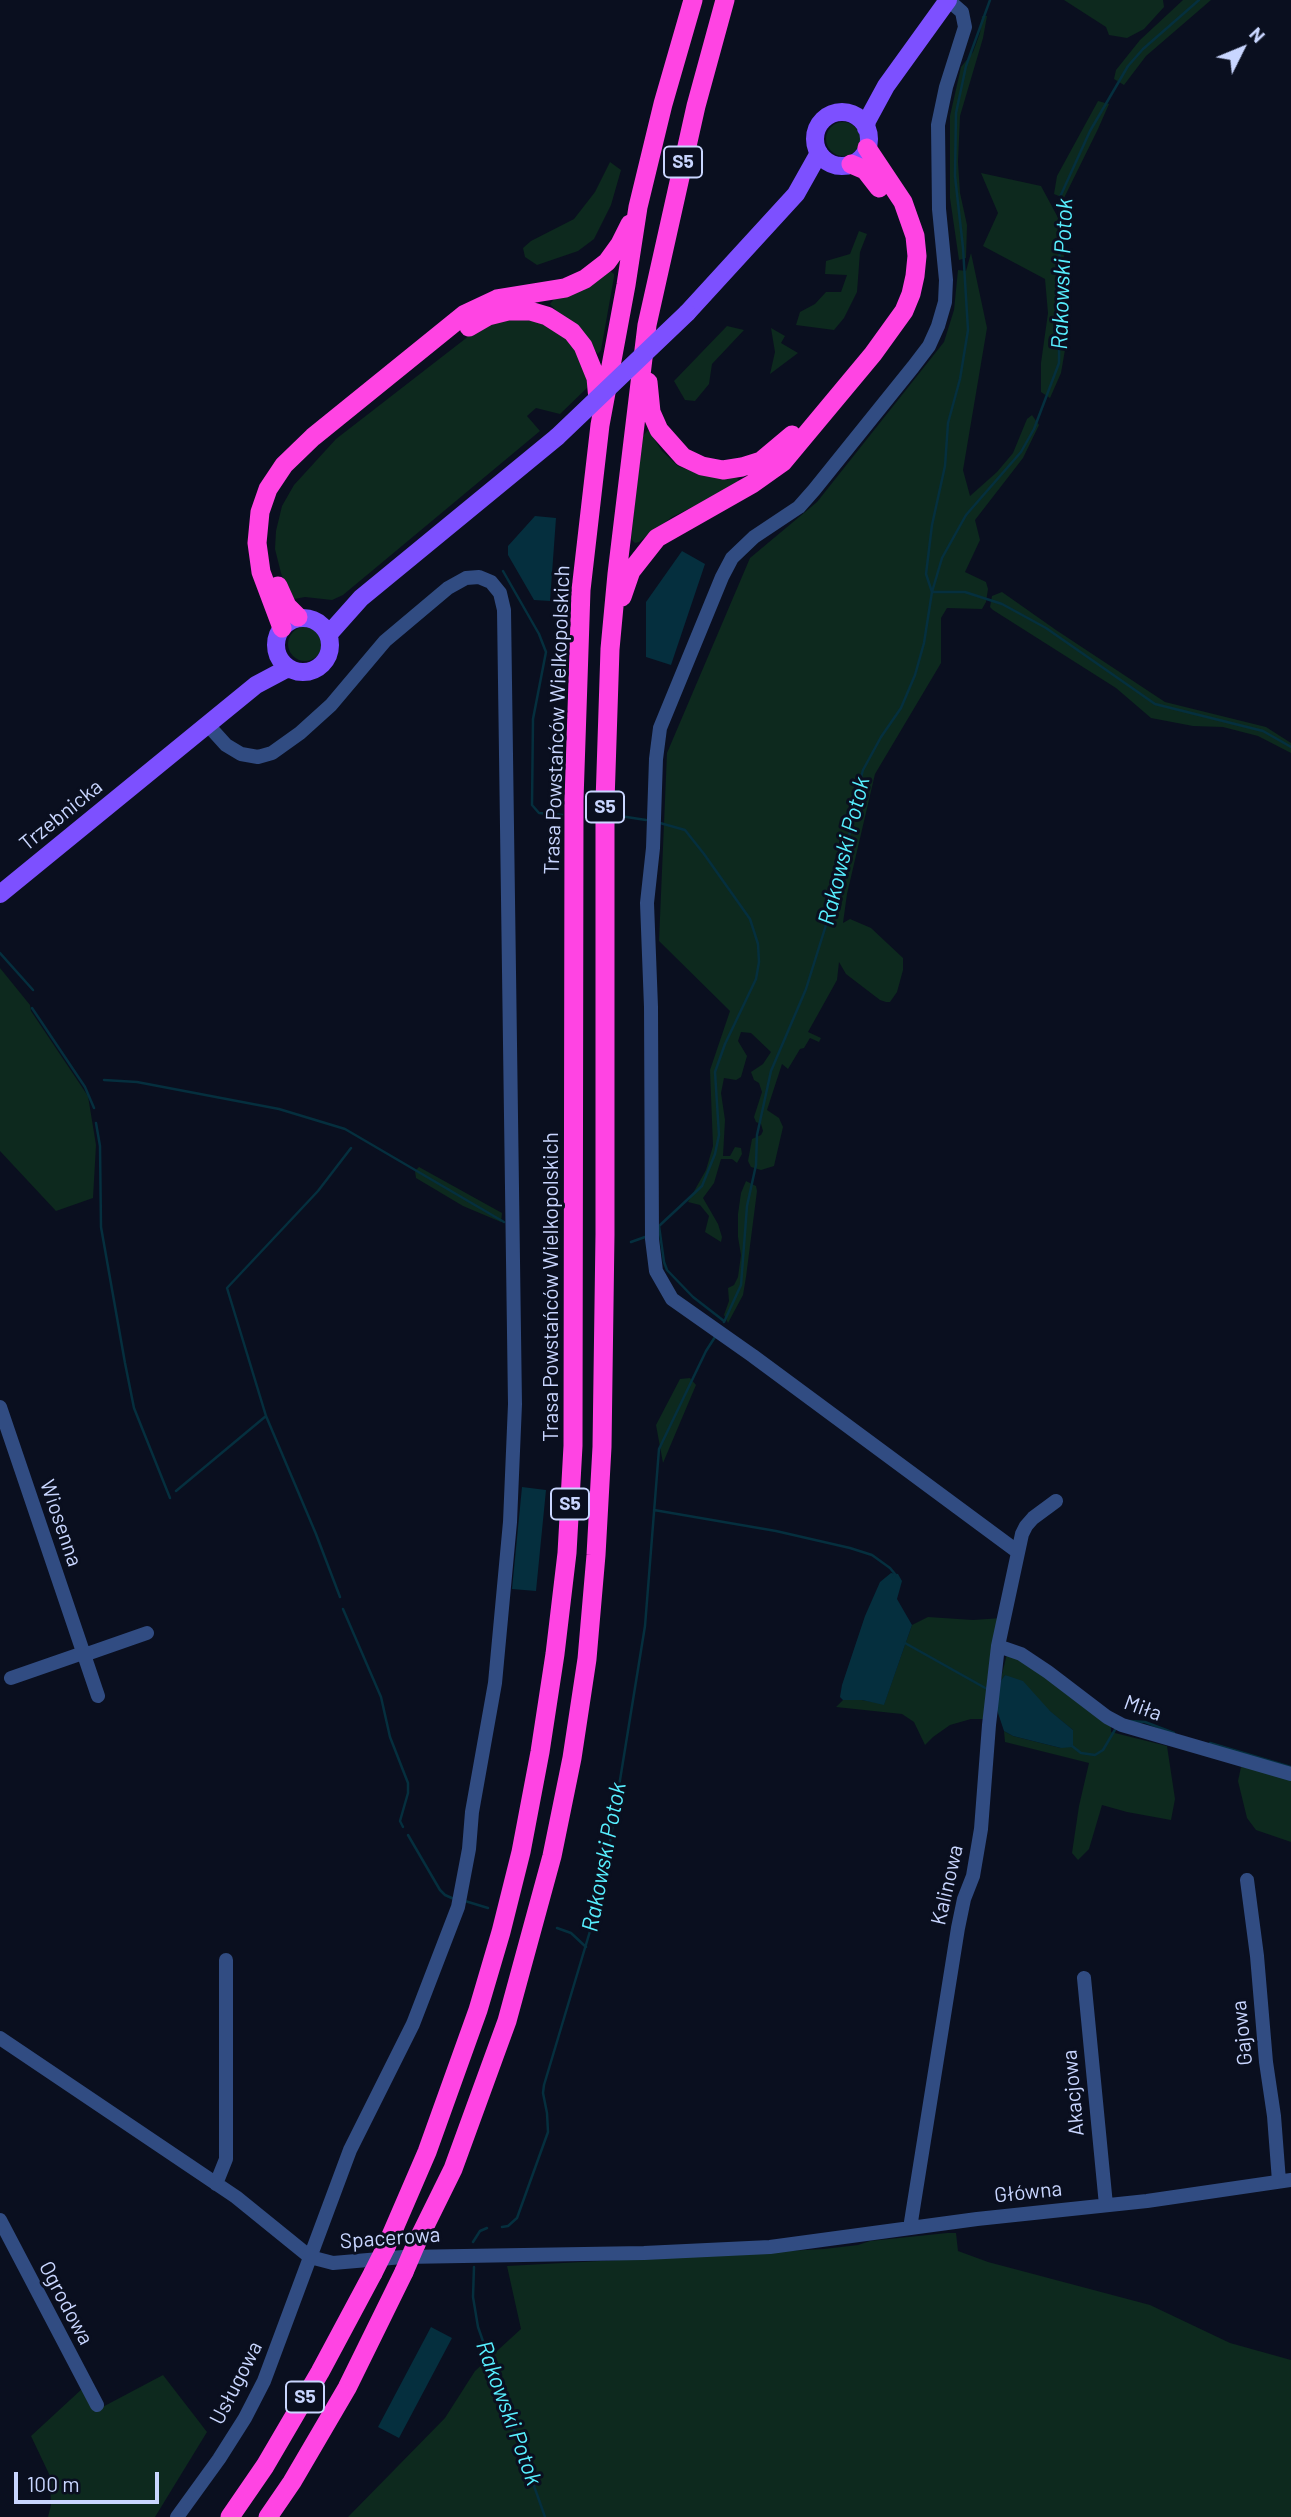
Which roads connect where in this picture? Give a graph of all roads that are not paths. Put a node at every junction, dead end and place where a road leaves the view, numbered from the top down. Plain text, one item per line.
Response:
1 (693, 0) edge
2 (725, 0) edge
3 (948, 0) edge
4 (886, 86) junction
5 (846, 113) junction
6 (866, 128) junction
7 (867, 148) junction
8 (818, 153) junction
9 (843, 165) junction
10 (796, 194) junction
11 (638, 207) junction
12 (647, 325) junction
13 (600, 425) junction
14 (306, 625) junction
15 (610, 649) junction
16 (283, 660) junction
17 (208, 724) junction
18 (0, 894) edge
19 (0, 1407) edge
20 (1056, 1501) dead end
21 (1018, 1552) junction
22 (147, 1633) dead end
23 (998, 1646) junction
24 (84, 1654) junction
25 (11, 1678) dead end
26 (98, 1696) dead end
27 (1291, 1774) edge
28 (1247, 1880) dead end
29 (226, 1960) dead end
30 (1084, 1978) dead end
31 (0, 2038) edge
32 (1285, 2181) edge
33 (216, 2184) junction
34 (1106, 2205) junction
35 (0, 2220) edge
36 (910, 2228) junction
37 (770, 2247) joint
38 (310, 2257) junction
39 (97, 2405) dead end
40 (177, 2517) edge
41 (230, 2517) edge
42 (268, 2517) edge

1 - 11 highway, Trasa Powstańców Wielkopolskich / S5
2 - 12 highway, S5
3 - 4 main road
3 - 21 street
4 - 5 main road
4 - 6 main road
5 - 6 main road
5 - 8 main road
6 - 7 main road
7 - 9 main road
7 - 15 highway
8 - 9 main road
8 - 10 main road
9 - 10 main road
9 - 12 highway
10 - 14 main road, bridge
11 - 13 highway, Trasa Powstańców Wielkopolskich / S5
11 - 14 highway
12 - 15 highway, S5
13 - 14 highway
13 - 41 highway, Trasa Powstańców Wielkopolskich / S5, bridge
14 - 16 main road
14 - 16 main road
15 - 42 highway, S5, bridge
16 - 17 main road, Trzebnicka
17 - 18 main road, Trzebnicka
17 - 38 street, Usługowa
19 - 24 street, Wiosenna
20 - 21 street, Kalinowa
21 - 23 street, Kalinowa
22 - 24 street
23 - 27 street, Miła
23 - 36 street, Kalinowa
24 - 25 street
24 - 26 street, Wiosenna
28 - 32 street, Gajowa
29 - 33 street
30 - 34 street, Akacjowa
31 - 33 street, Spacerowa
32 - 34 street, Główna
33 - 38 street, Spacerowa
34 - 36 street, Główna
35 - 39 street, Ogrodowa
36 - 37 street, Główna
37 - 38 street, Spacerowa
38 - 40 street, Usługowa

